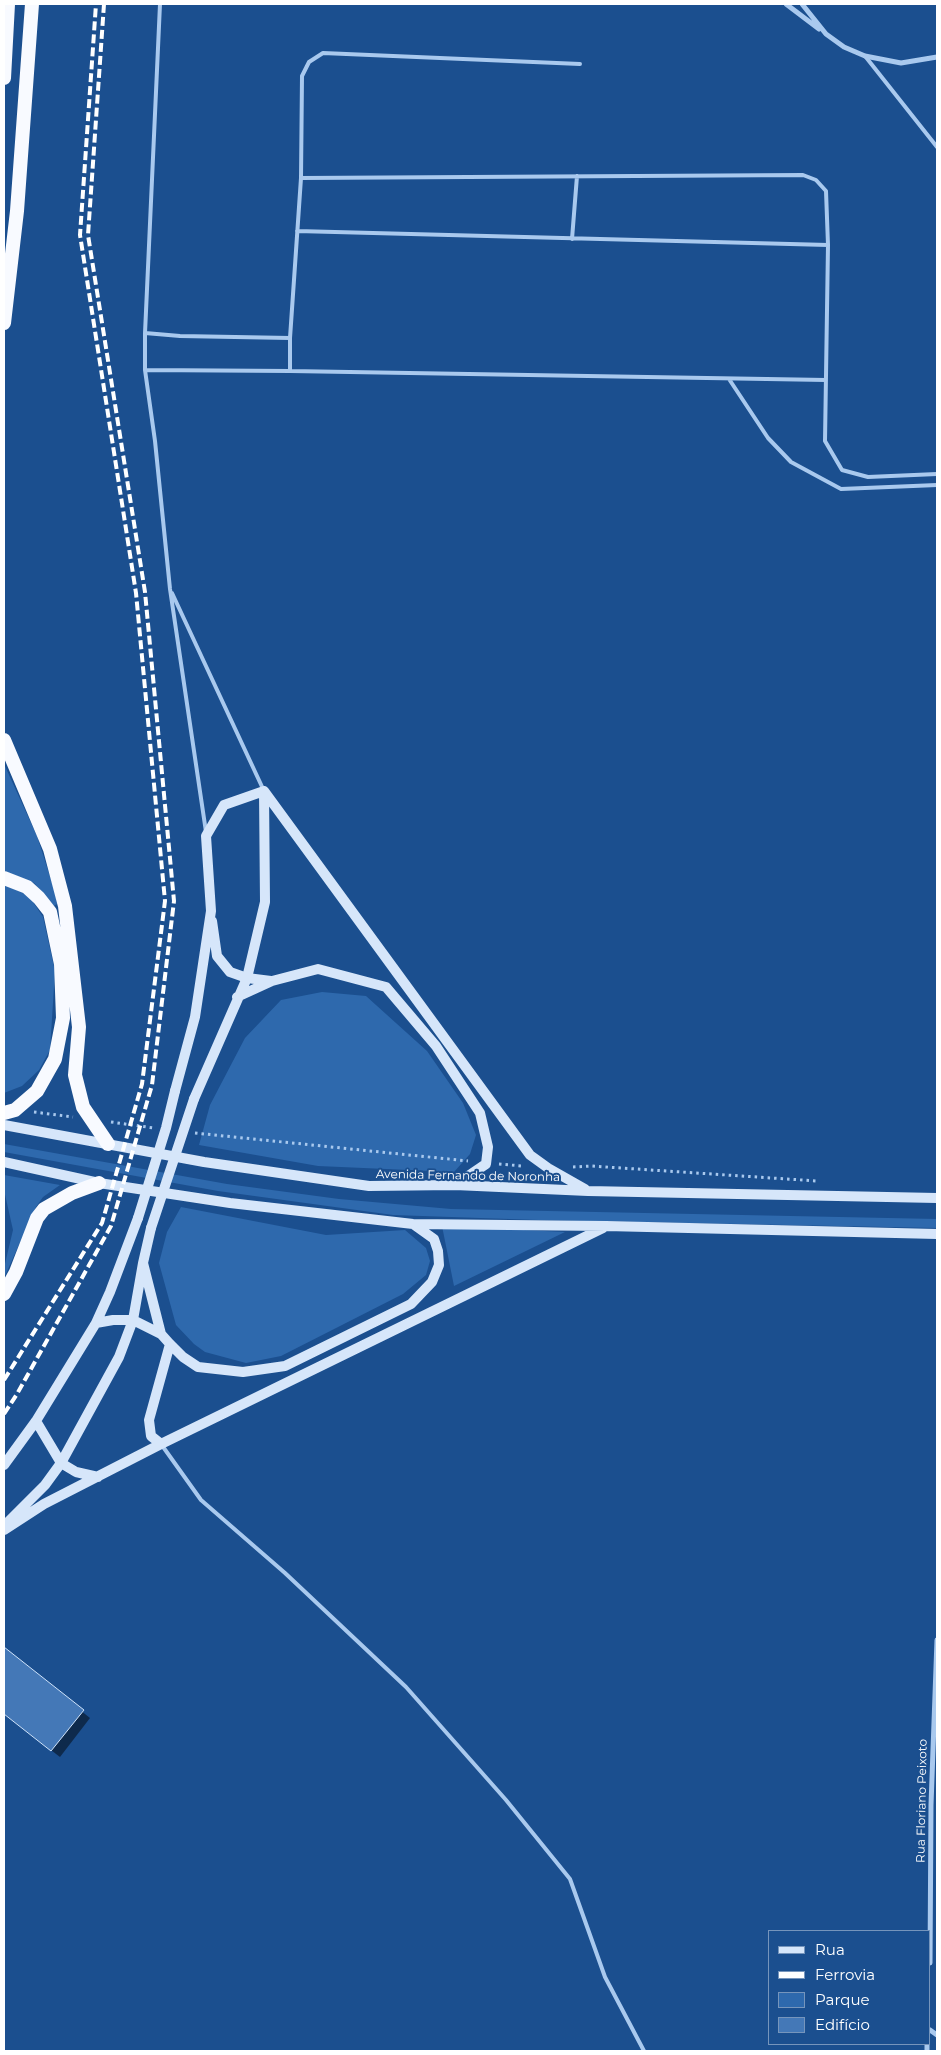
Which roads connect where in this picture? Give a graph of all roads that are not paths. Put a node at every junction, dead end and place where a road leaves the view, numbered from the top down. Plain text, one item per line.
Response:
1 (32, 4) edge
2 (160, 4) edge
3 (786, 4) edge
4 (802, 4) edge
5 (6, 11) edge
6 (826, 34) junction
7 (864, 56) junction
8 (937, 57) edge
9 (580, 64) dead end
10 (4, 71) edge
11 (4, 78) edge
12 (937, 147) edge
13 (577, 176) junction
14 (301, 178) junction
15 (297, 231) junction
16 (572, 239) junction
17 (828, 245) junction
18 (4, 323) edge
19 (145, 333) junction
20 (290, 338) junction
21 (145, 370) junction
22 (290, 371) junction
23 (730, 379) junction
24 (826, 380) junction
25 (937, 474) edge
26 (937, 485) edge
27 (170, 589) junction
28 (4, 740) edge
29 (264, 791) junction
30 (206, 836) junction
31 (4, 878) edge
32 (211, 911) junction
33 (247, 978) junction
34 (272, 981) junction
35 (237, 997) junction
36 (9, 1111) edge
37 (4, 1125) edge
38 (108, 1144) junction
39 (4, 1162) edge
40 (99, 1183) junction
41 (455, 1185) junction
42 (588, 1190) junction
43 (937, 1198) edge
44 (414, 1224) junction
45 (606, 1226) junction
46 (937, 1234) edge
47 (142, 1263) junction
48 (4, 1294) edge
49 (134, 1320) junction
50 (96, 1323) junction
51 (161, 1334) junction
52 (170, 1344) junction
53 (36, 1421) junction
54 (161, 1444) junction
55 (61, 1463) junction
56 (4, 1465) edge
57 (98, 1477) junction
58 (4, 1528) edge
59 (937, 1640) edge
60 (934, 1805) edge
61 (930, 1930) edge
62 (644, 2051) edge

1 - 18 highway
2 - 19 lane
3 - 6 street
4 - 6 street
5 - 10 highway
6 - 7 street
7 - 8 street
7 - 12 lane
9 - 14 lane
10 - 11 highway
13 - 14 lane
13 - 16 lane
13 - 17 lane
14 - 15 lane
15 - 16 lane
15 - 20 lane
16 - 17 lane
17 - 24 lane
19 - 20 lane
19 - 21 lane
20 - 22 lane
21 - 22 lane
21 - 27 lane
22 - 23 lane
23 - 24 lane
23 - 26 lane
24 - 25 lane
27 - 29 lane
27 - 30 lane
28 - 38 highway
29 - 30 main road
29 - 33 main road
29 - 42 main road
30 - 32 main road
31 - 36 highway
32 - 33 main road
32 - 50 main road, bridge
33 - 34 main road
33 - 35 main road
34 - 35 main road
34 - 41 main road
35 - 47 main road, bridge
37 - 38 main road, Avenida Fernando de Noronha
38 - 41 main road, Avenida Fernando de Noronha
39 - 40 main road
40 - 44 main road
40 - 48 highway
41 - 42 main road, Avenida Fernando de Noronha
42 - 43 main road, Avenida Fernando de Noronha
44 - 45 main road
44 - 52 main road
45 - 46 main road
45 - 54 main road
47 - 49 main road
47 - 51 main road
49 - 50 main road
49 - 51 main road
49 - 55 main road
50 - 53 main road
51 - 52 main road
52 - 54 main road
53 - 55 main road
53 - 56 main road
54 - 57 main road
54 - 62 lane
55 - 57 main road
55 - 58 main road
57 - 58 main road
59 - 60 street, Rua Floriano Peixoto
60 - 61 street, Rua Floriano Peixoto

